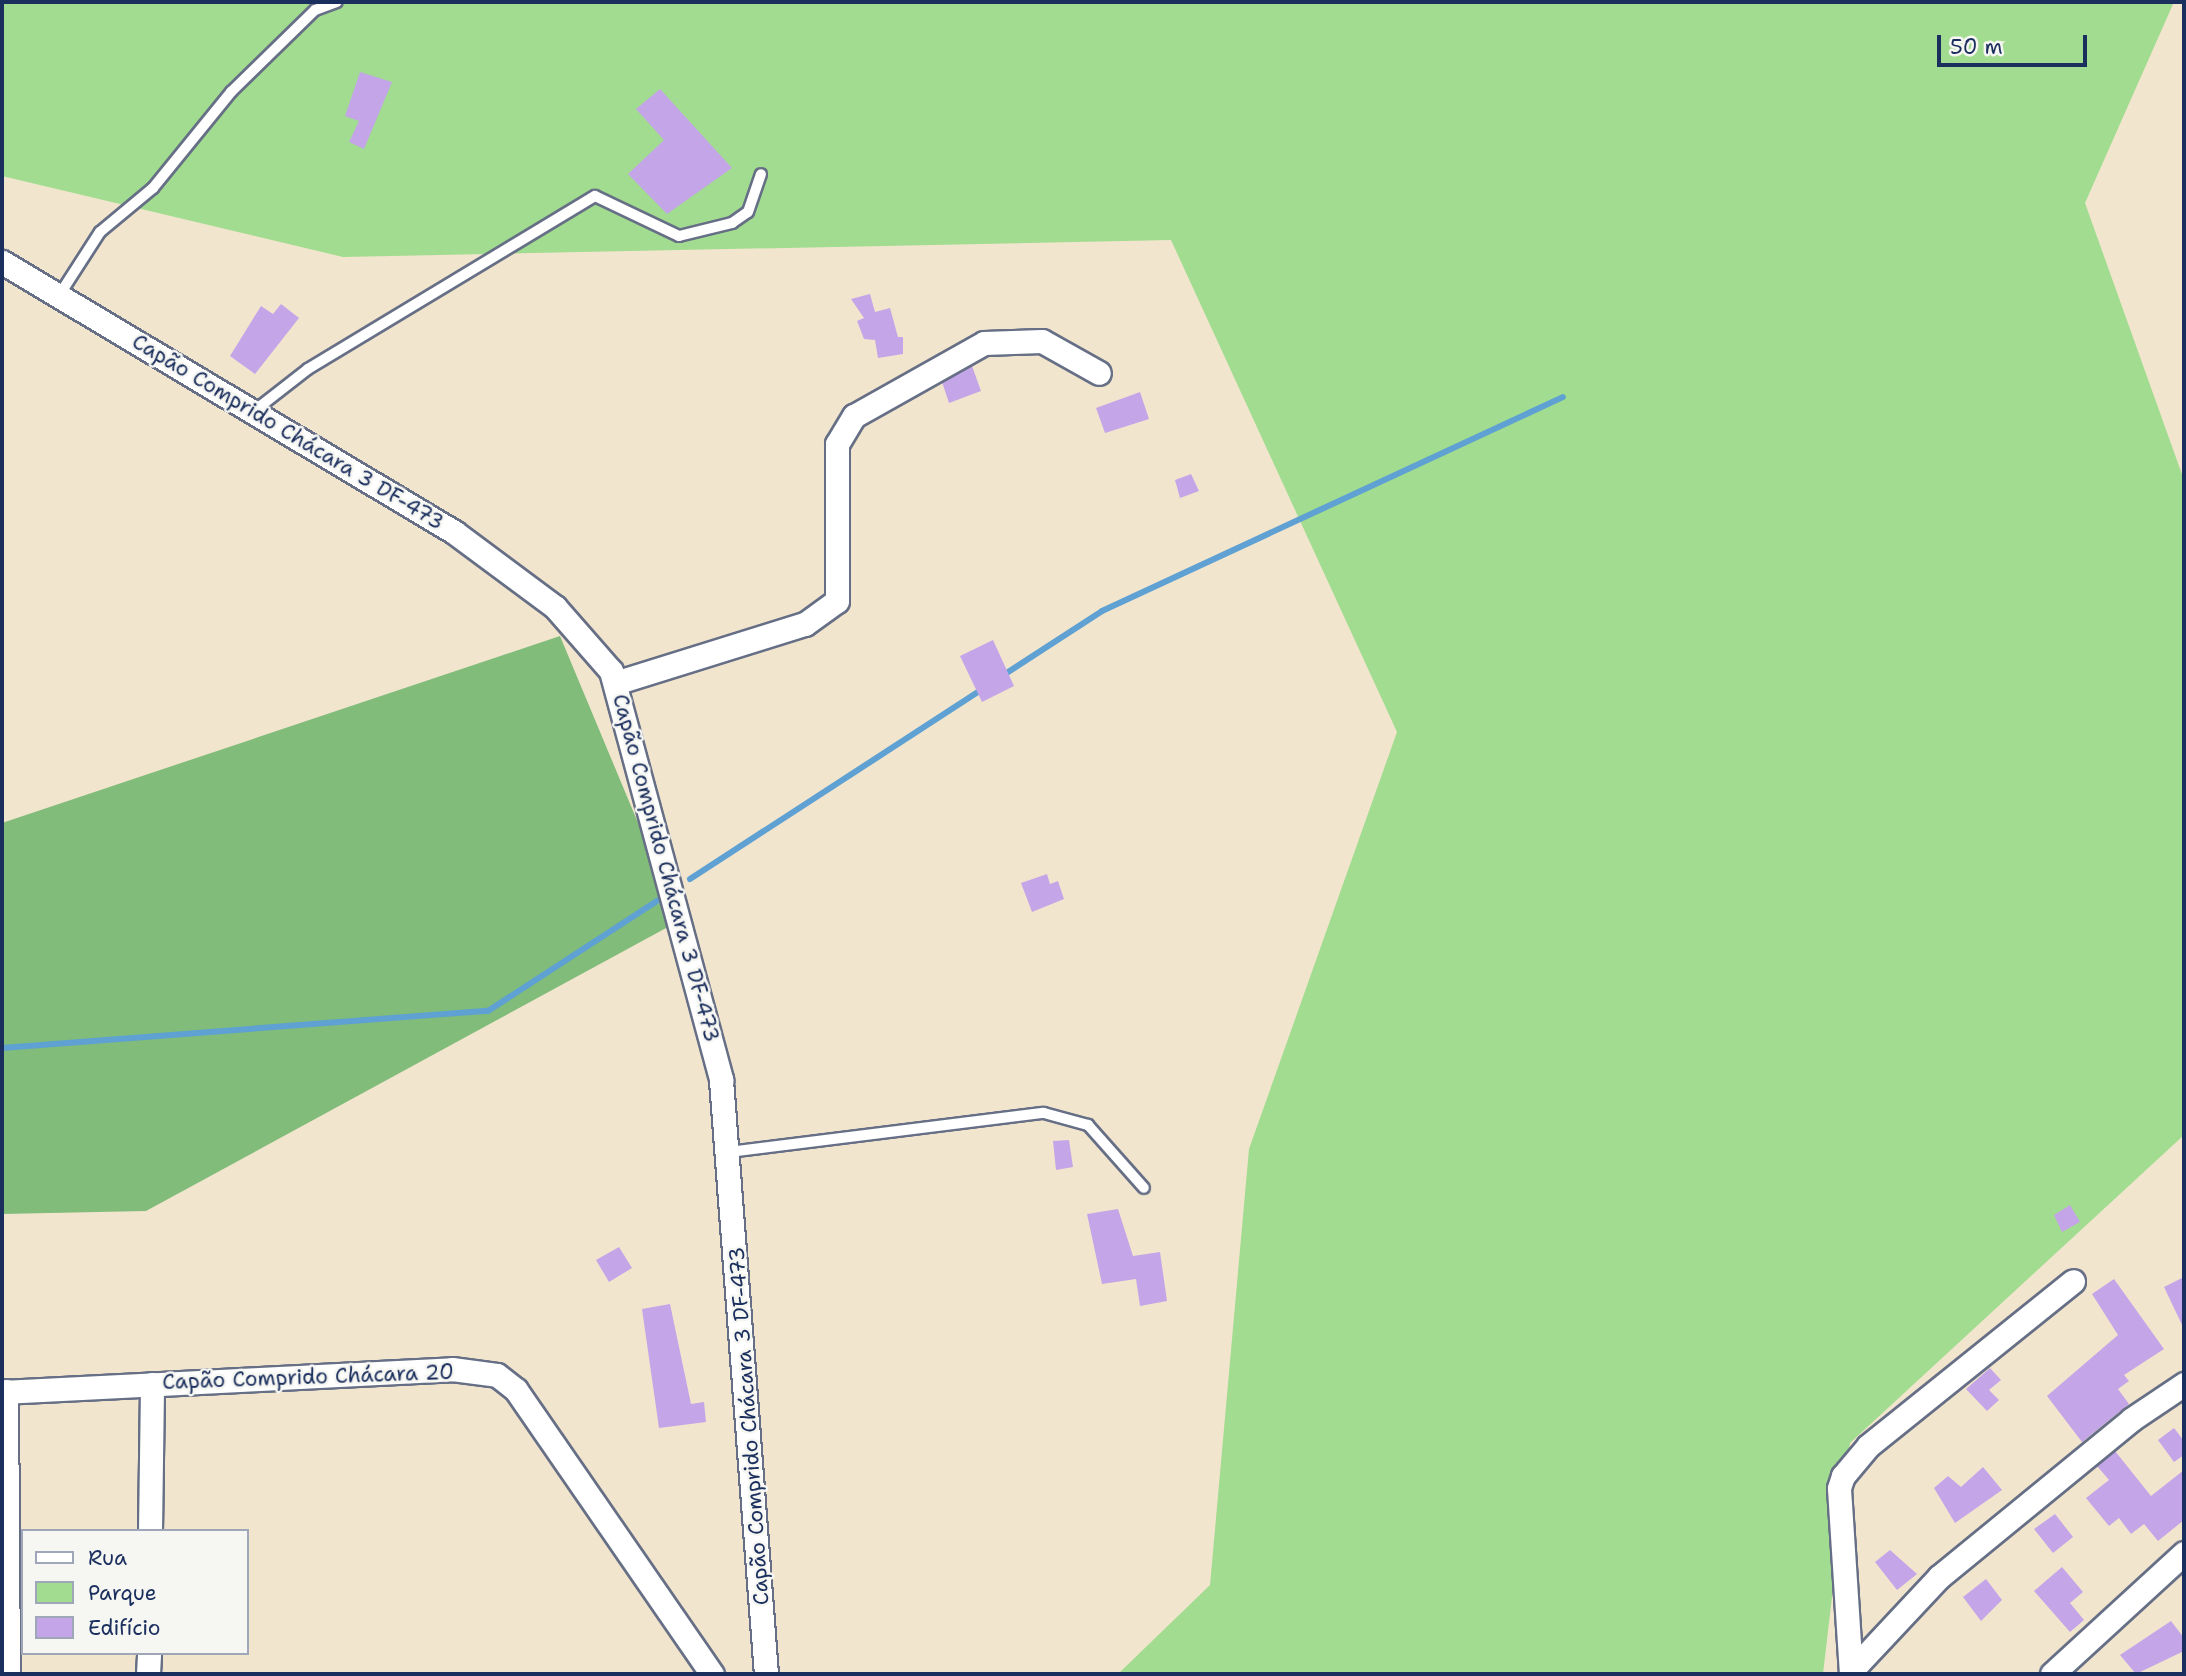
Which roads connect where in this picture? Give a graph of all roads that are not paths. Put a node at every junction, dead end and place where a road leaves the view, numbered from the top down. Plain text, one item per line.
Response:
1 (337, 2) edge
2 (761, 174) dead end
3 (2, 262) edge
4 (60, 294) junction
5 (1098, 373) dead end
6 (254, 411) junction
7 (615, 683) junction
8 (729, 1152) junction
9 (1144, 1188) dead end
10 (2074, 1281) dead end
11 (152, 1384) junction
12 (2184, 1384) edge
13 (4, 1392) edge
14 (150, 1529) edge
15 (2184, 1553) edge
16 (149, 1655) edge
17 (1851, 1672) edge
18 (8, 1674) edge
19 (148, 1674) edge
20 (712, 1674) edge
21 (766, 1674) edge
22 (2052, 1674) edge

1 - 4 lane
2 - 6 lane
3 - 4 street, Capão Comprido Chácara 3 DF-473
4 - 6 street, Capão Comprido Chácara 3 DF-473
5 - 7 street
6 - 7 street, Capão Comprido Chácara 3 DF-473
7 - 8 street, Capão Comprido Chácara 3 DF-473
8 - 9 lane
8 - 21 street, Capão Comprido Chácara 3 DF-473
10 - 17 street
11 - 13 street, Capão Comprido Chácara 20
11 - 14 street
11 - 20 street, Capão Comprido Chácara 20
12 - 17 street
13 - 18 street
15 - 22 street
16 - 19 street

